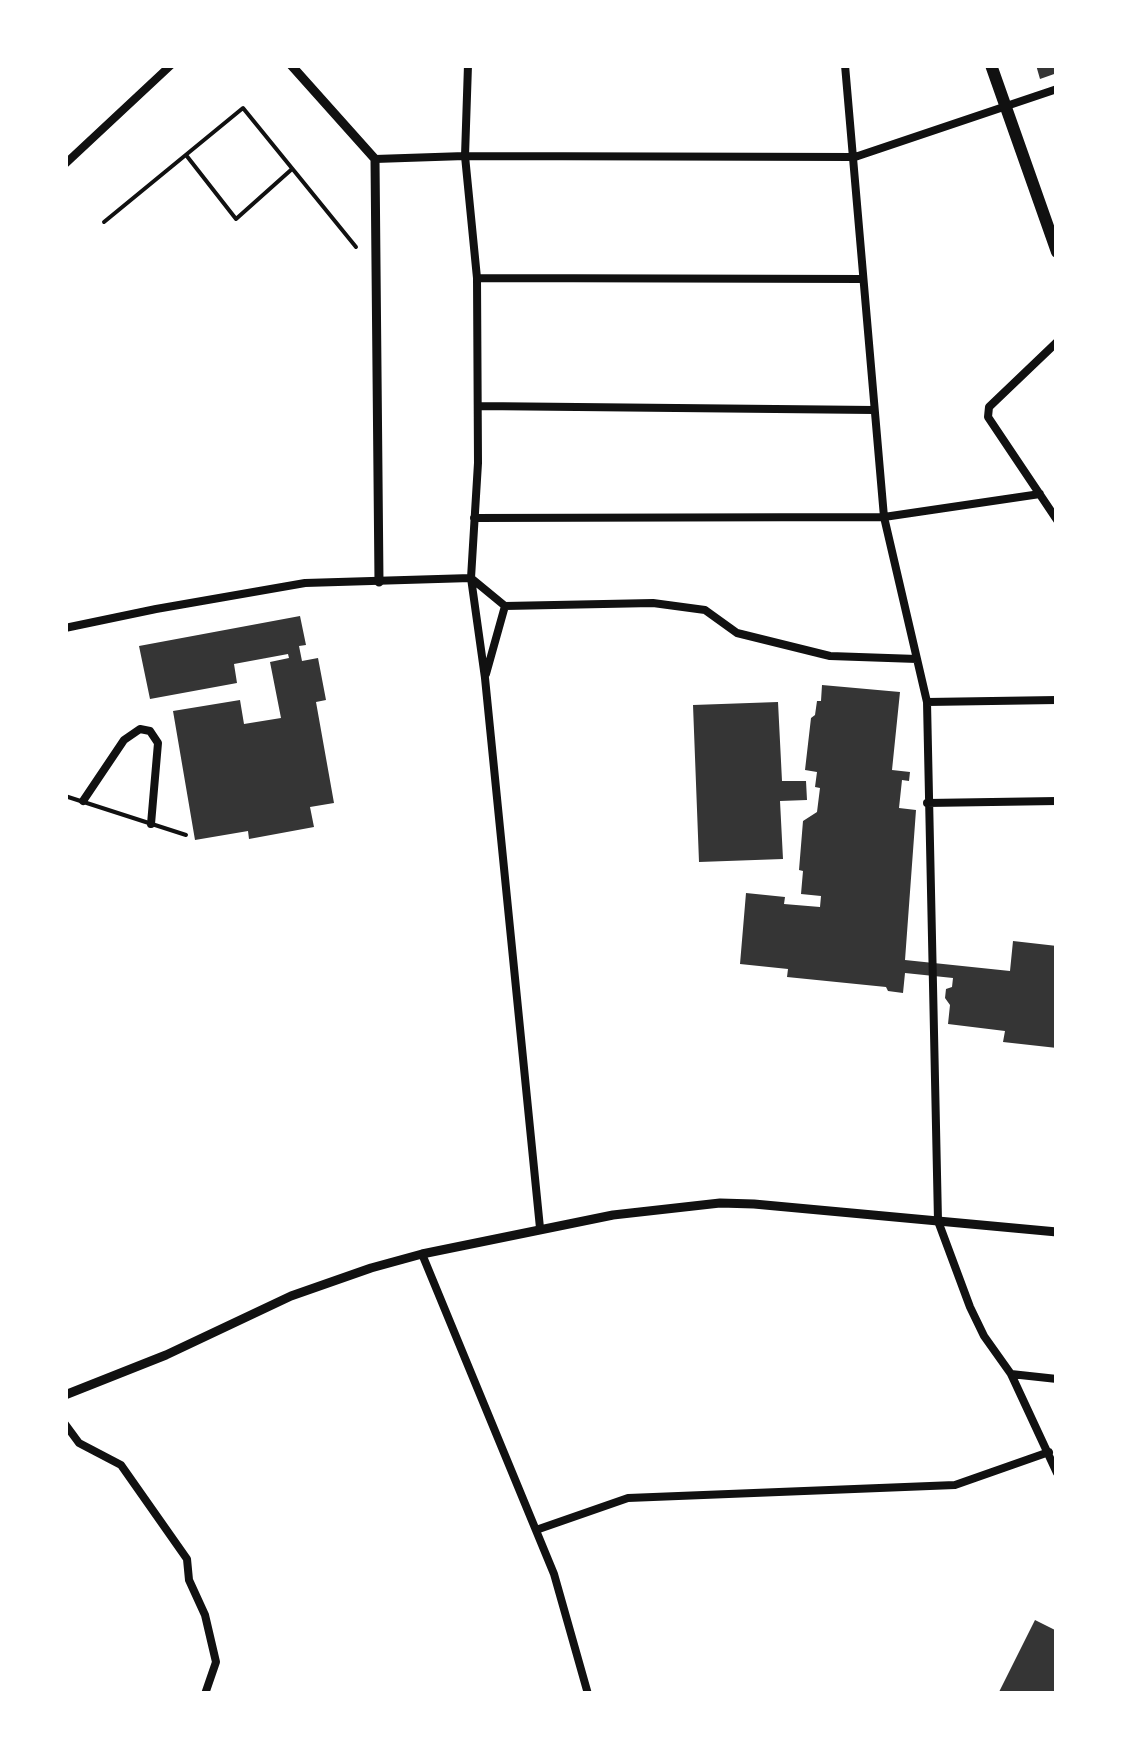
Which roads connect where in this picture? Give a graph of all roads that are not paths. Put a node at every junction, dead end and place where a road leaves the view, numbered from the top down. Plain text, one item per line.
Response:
1 (171, 65) edge
2 (292, 65) edge
3 (468, 65) edge
4 (845, 65) edge
5 (990, 65) edge
6 (1057, 90) edge
7 (1004, 106) junction
8 (186, 156) junction
9 (465, 156) junction
10 (855, 157) junction
11 (375, 160) junction
12 (65, 164) edge
13 (292, 169) junction
14 (104, 222) dead end
15 (356, 247) dead end
16 (1057, 252) edge
17 (477, 278) junction
18 (863, 280) junction
19 (1057, 342) edge
20 (478, 406) junction
21 (874, 410) junction
22 (1040, 494) junction
23 (884, 517) junction
24 (474, 518) junction
25 (1057, 520) edge
26 (471, 578) junction
27 (380, 582) junction
28 (505, 606) junction
29 (65, 628) edge
30 (917, 659) junction
31 (485, 678) junction
32 (1057, 700) edge
33 (928, 702) junction
34 (65, 796) edge
35 (83, 801) junction
36 (1057, 801) edge
37 (927, 803) junction
38 (151, 824) junction
39 (186, 835) dead end
40 (938, 1221) junction
41 (540, 1228) junction
42 (1057, 1232) edge
43 (422, 1254) junction
44 (1011, 1374) junction
45 (1057, 1378) edge
46 (65, 1395) edge
47 (65, 1424) edge
48 (1049, 1452) junction
49 (1057, 1472) edge
50 (536, 1530) junction
51 (205, 1694) edge
52 (588, 1694) edge

1 - 12 street
2 - 11 street
3 - 9 street
4 - 10 street
5 - 7 highway
6 - 7 street
7 - 10 street
7 - 16 highway
8 - 13 lane
8 - 13 lane
8 - 14 lane
9 - 10 street
9 - 11 street
9 - 17 street
10 - 18 street
11 - 27 street
13 - 15 lane
17 - 18 street
17 - 20 street
18 - 21 street
19 - 22 street
20 - 21 street
20 - 24 street
21 - 23 street
22 - 23 street
22 - 25 street
23 - 24 street
23 - 30 street
24 - 26 street
26 - 27 street
26 - 28 street
26 - 31 street
27 - 29 street
28 - 30 street
28 - 31 street
30 - 33 street
31 - 41 street
32 - 33 street
33 - 37 street
34 - 35 lane
35 - 38 lane
35 - 38 street
36 - 37 street
37 - 40 street
38 - 39 lane
40 - 41 street
40 - 42 street
40 - 44 street
41 - 43 street
43 - 46 street
43 - 50 street
44 - 45 street
44 - 48 street
47 - 51 street
48 - 49 street
48 - 50 street
50 - 52 street

